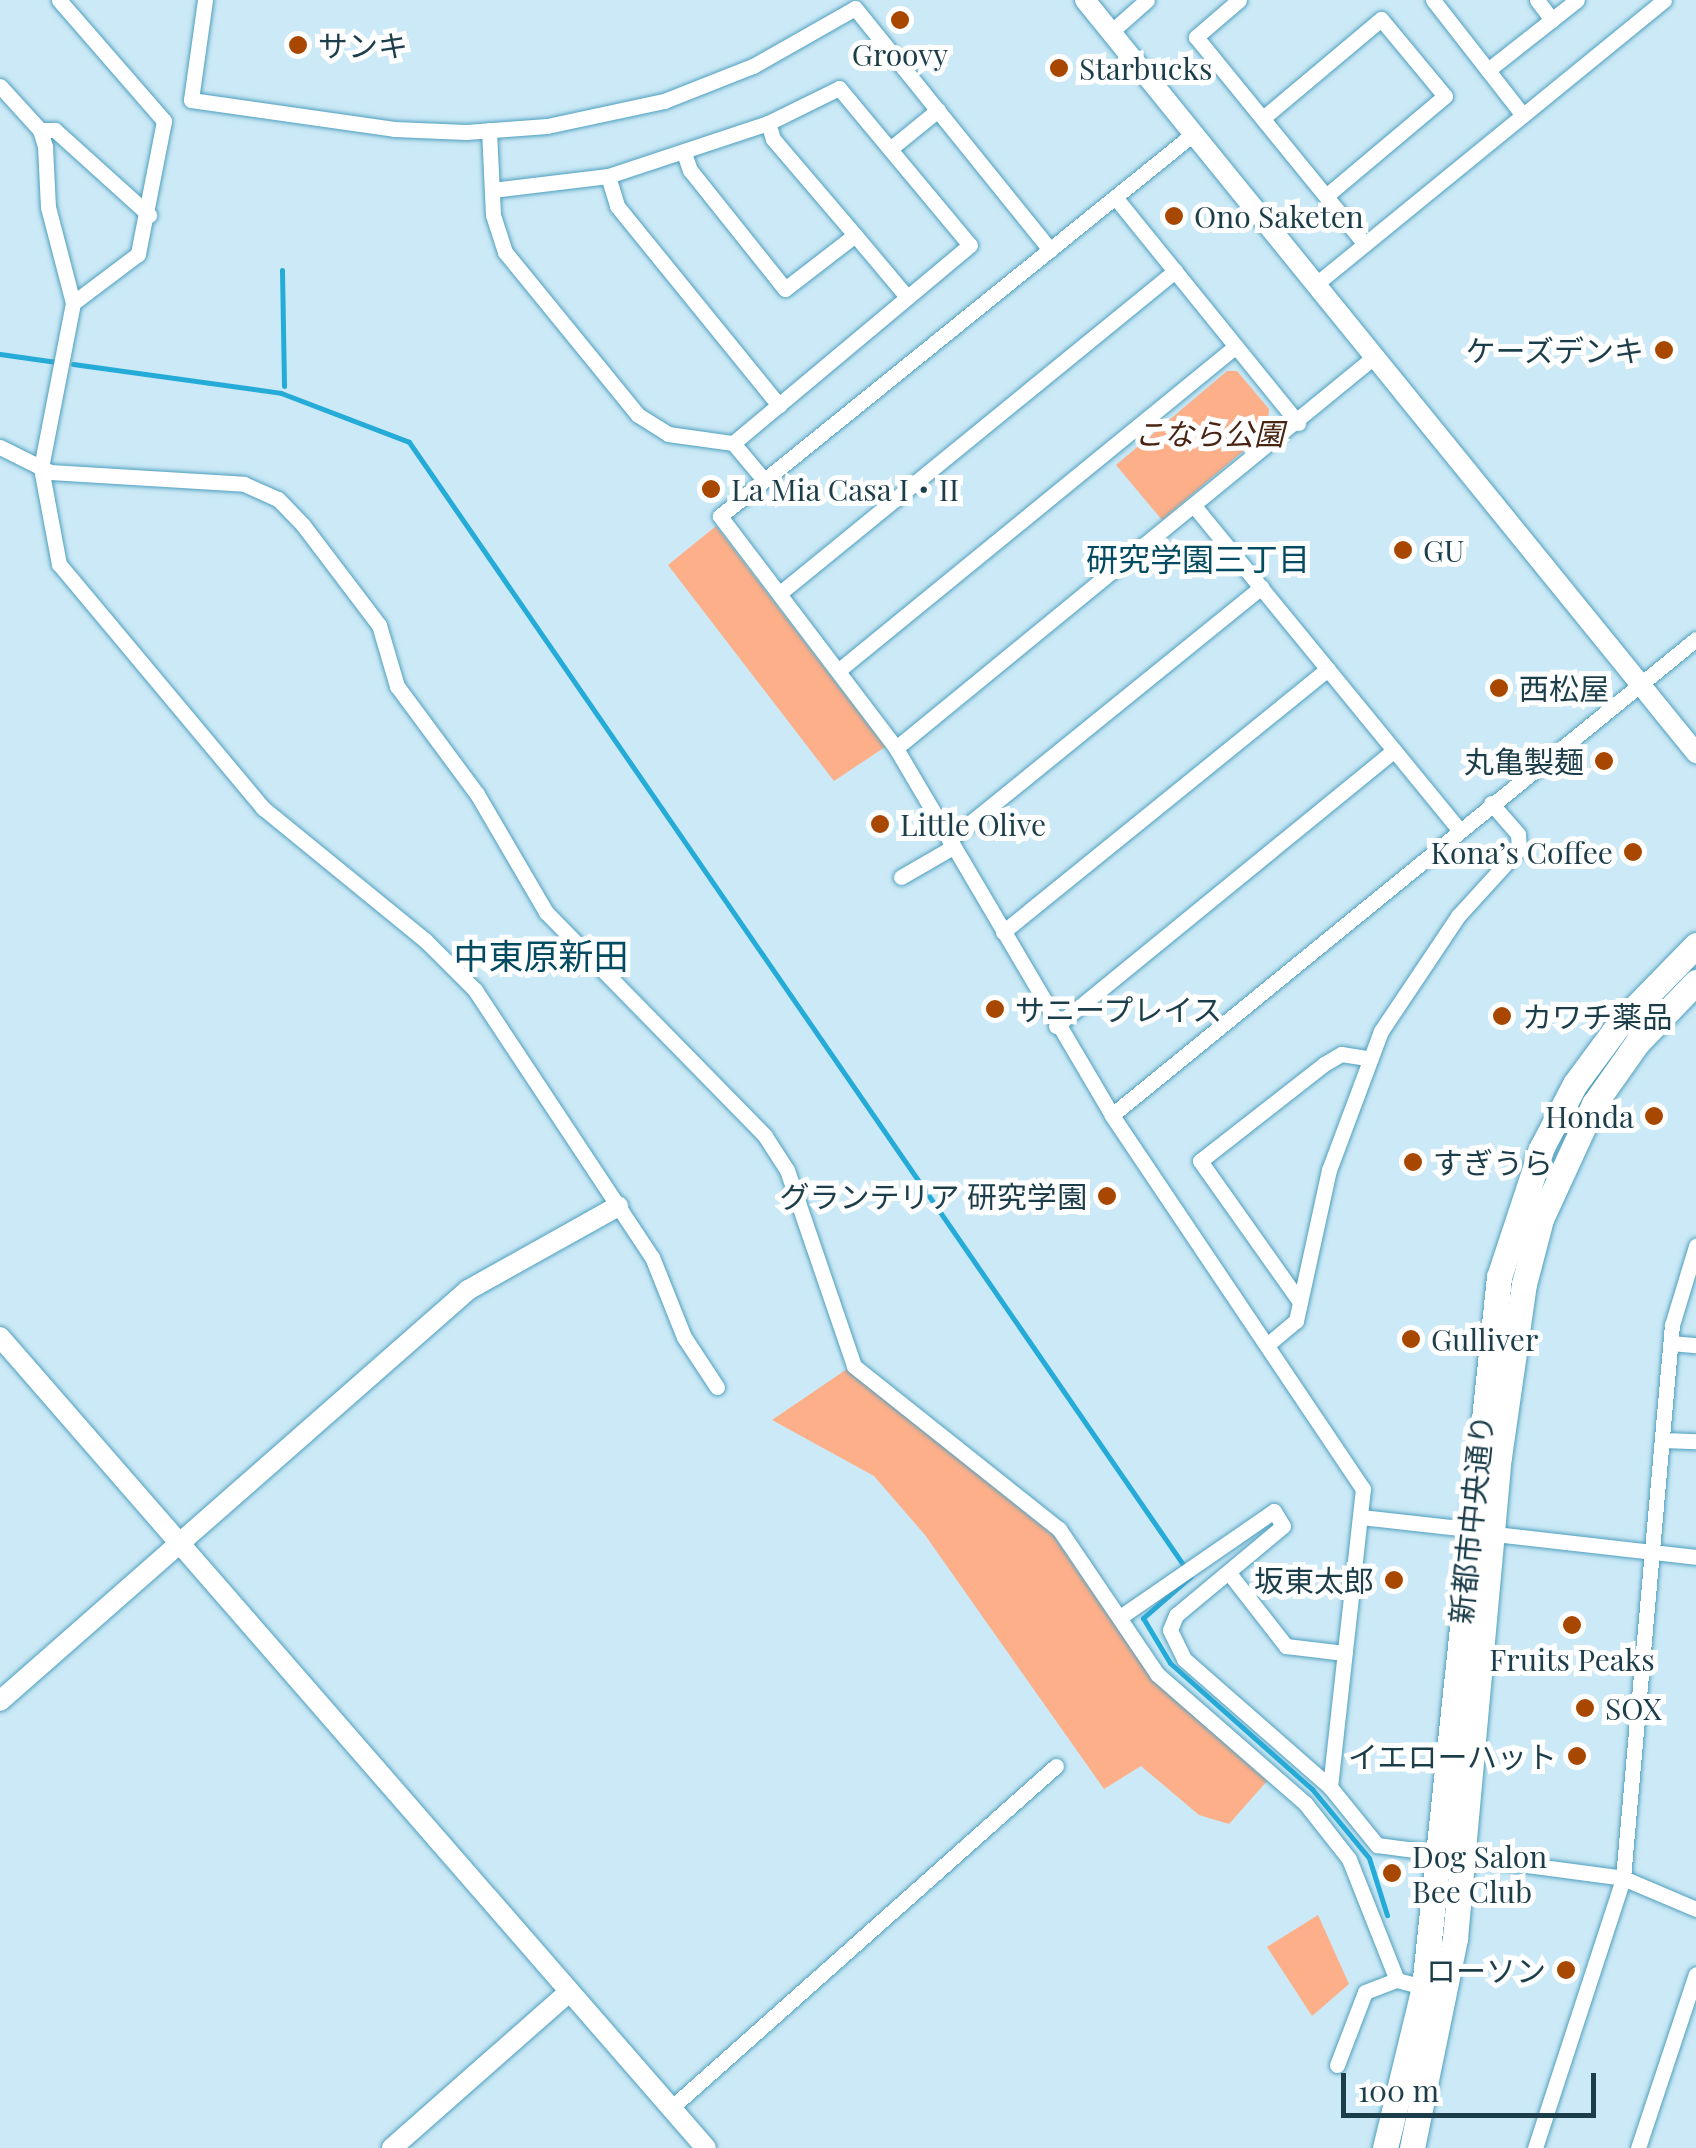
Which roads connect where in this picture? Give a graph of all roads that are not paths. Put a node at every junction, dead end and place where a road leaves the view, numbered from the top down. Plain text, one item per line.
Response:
1 (59, 0) edge
2 (206, 0) edge
3 (1085, 0) edge
4 (1147, 0) edge
5 (1239, 0) edge
6 (1433, 0) edge
7 (1536, 0) edge
8 (1577, 0) edge
9 (1664, 0) edge
10 (1644, 6) edge
11 (1552, 20) junction
12 (1111, 32) junction
13 (1488, 70) junction
14 (0, 86) edge
15 (938, 110) junction
16 (1523, 115) junction
17 (1263, 118) junction
18 (768, 123) junction
19 (40, 130) junction
20 (489, 130) junction
21 (1193, 134) junction
22 (890, 149) junction
23 (684, 153) junction
24 (608, 176) junction
25 (492, 190) junction
26 (1326, 196) junction
27 (1115, 197) junction
28 (149, 214) junction
29 (854, 235) junction
30 (1365, 244) junction
31 (1050, 250) junction
32 (1175, 272) junction
33 (1316, 284) junction
34 (908, 297) junction
35 (73, 303) junction
36 (1236, 346) junction
37 (1375, 356) junction
38 (779, 404) junction
39 (1298, 423) junction
40 (733, 443) junction
41 (0, 446) edge
42 (41, 468) junction
43 (764, 480) junction
44 (1195, 507) junction
45 (1261, 587) junction
46 (780, 593) junction
47 (1696, 639) edge
48 (1328, 669) junction
49 (839, 670) junction
50 (1640, 684) junction
51 (896, 748) junction
52 (1394, 750) junction
53 (1696, 753) edge
54 (1491, 803) junction
55 (1459, 829) junction
56 (952, 844) junction
57 (920, 888) dead end
58 (1003, 932) junction
59 (1696, 946) edge
60 (1696, 982) edge
61 (1056, 1026) junction
62 (1371, 1059) junction
63 (1112, 1115) junction
64 (618, 1206) junction
65 (1696, 1246) edge
66 (1300, 1302) junction
67 (0, 1337) edge
68 (1670, 1343) junction
69 (1266, 1345) junction
70 (1696, 1345) edge
71 (717, 1386) dead end
72 (1662, 1440) junction
73 (1696, 1441) edge
74 (1361, 1517) junction
75 (1468, 1530) junction
76 (1495, 1534) junction
77 (179, 1543) junction
78 (1653, 1553) junction
79 (1696, 1557) edge
80 (1229, 1573) junction
81 (1123, 1615) junction
82 (1346, 1653) junction
83 (0, 1701) edge
84 (1056, 1766) dead end
85 (1330, 1786) junction
86 (1452, 1852) junction
87 (1623, 1878) junction
88 (1696, 1909) edge
89 (1696, 1974) edge
90 (1397, 1980) junction
91 (1424, 1987) junction
92 (569, 1992) junction
93 (1337, 2065) dead end
94 (671, 2108) junction
95 (1416, 2146) edge
96 (392, 2148) edge
97 (706, 2148) edge
98 (1385, 2148) edge
99 (1535, 2148) edge
100 (1638, 2148) edge

1 - 28 street
2 - 20 street
3 - 12 street
4 - 12 street
5 - 17 street
6 - 13 street
7 - 11 street
8 - 11 street
9 - 10 street
10 - 16 street
11 - 13 street
12 - 21 street
13 - 16 street
14 - 19 street
15 - 20 street
15 - 22 street
15 - 31 street
16 - 30 street
17 - 26 street
17 - 26 street
18 - 22 street
18 - 23 street
18 - 29 street
19 - 28 street
19 - 35 street
20 - 25 street
21 - 27 street
21 - 33 street
22 - 34 street
23 - 24 street
23 - 29 street
24 - 25 street
24 - 38 street
25 - 40 street
26 - 30 street
27 - 31 street
27 - 32 street
28 - 35 street
29 - 34 street
30 - 33 street
31 - 43 street
32 - 36 street
32 - 46 street
33 - 37 street
34 - 38 street
35 - 42 street
36 - 39 street
36 - 49 street
37 - 39 street
37 - 50 street
38 - 40 street
39 - 44 street
40 - 43 street
41 - 42 street
42 - 64 street
42 - 81 street
43 - 46 street
44 - 45 street
44 - 51 street
45 - 48 street
45 - 56 street
46 - 49 street
47 - 50 street
48 - 52 street
48 - 58 street
49 - 51 street
50 - 53 street
50 - 54 street
51 - 56 street
52 - 55 street
52 - 61 street
54 - 55 street
54 - 62 street
55 - 63 street
56 - 57 street
56 - 58 street
58 - 61 street
59 - 75 main road, 新都市中央通り
60 - 76 main road, 新都市中央通り
61 - 63 street
62 - 66 street
62 - 66 street
63 - 69 street
64 - 71 street
64 - 77 street
65 - 68 street
66 - 69 street
67 - 77 street
68 - 70 street
68 - 72 street
69 - 74 street
72 - 73 street
72 - 78 street
74 - 75 street
74 - 82 street
75 - 86 main road, 新都市中央通り
76 - 78 street
76 - 86 main road, 新都市中央通り
77 - 83 street
77 - 92 street
78 - 79 street
78 - 87 street
80 - 81 street
80 - 82 street
80 - 85 street
81 - 90 street
82 - 85 street
84 - 94 street
85 - 86 street
86 - 87 street
86 - 91 main road, 新都市中央通り
86 - 95 main road, 新都市中央通り
87 - 88 street
87 - 99 street
89 - 100 street
90 - 91 street
90 - 93 street
91 - 98 main road, 新都市中央通り
92 - 94 street
92 - 96 street
94 - 97 street

